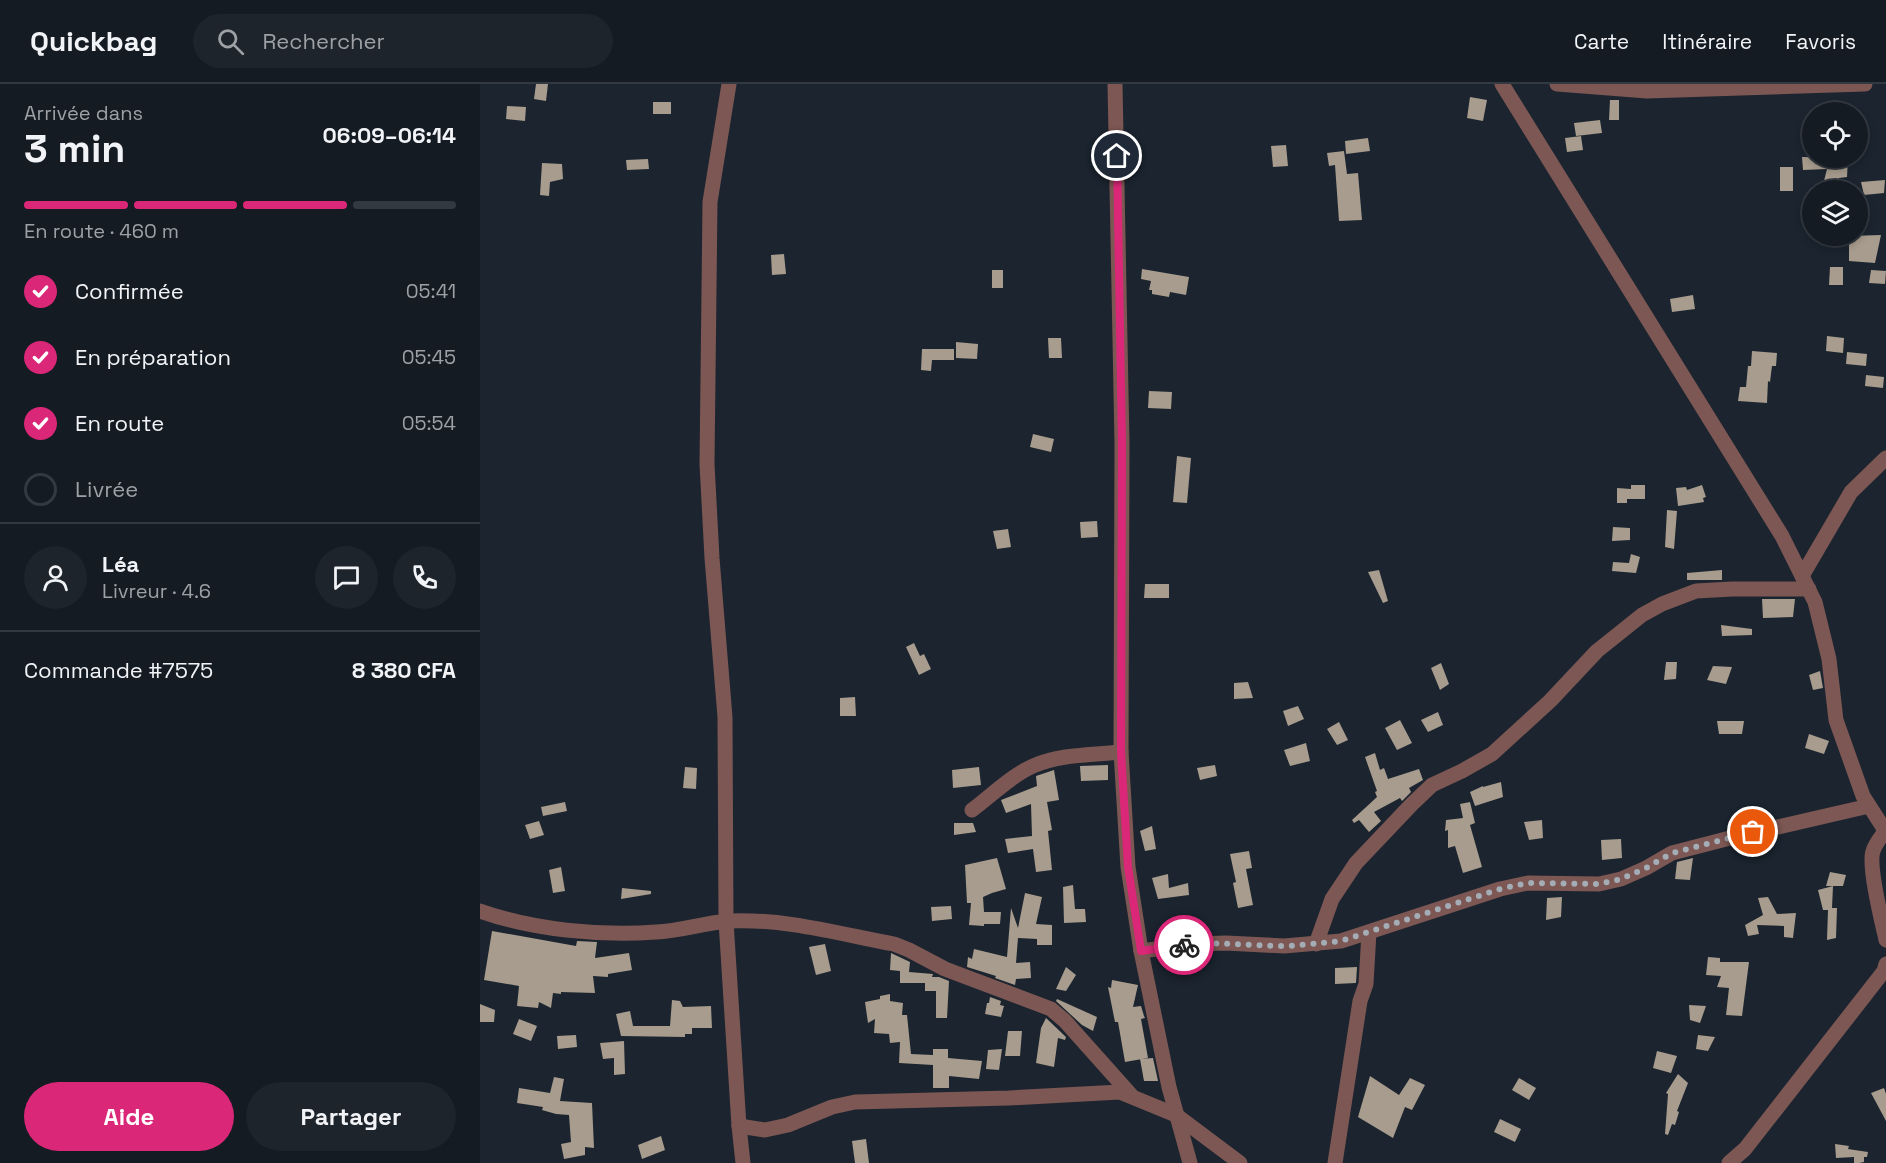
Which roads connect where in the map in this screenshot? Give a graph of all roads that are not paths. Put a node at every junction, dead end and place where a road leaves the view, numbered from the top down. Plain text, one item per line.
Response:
1 (729, 84) edge
2 (1116, 84) edge
3 (1502, 84) edge
4 (1557, 84) edge
5 (1865, 84) edge
6 (1886, 458) edge
7 (1805, 583) junction
8 (1121, 752) junction
9 (1869, 806) junction
10 (972, 810) dead end
11 (1885, 832) edge
12 (480, 911) edge
13 (726, 921) junction
14 (1369, 932) junction
15 (1886, 940) edge
16 (1316, 944) junction
17 (1141, 951) junction
18 (1886, 964) edge
19 (1131, 1095) junction
20 (1176, 1115) junction
21 (739, 1126) junction
22 (743, 1163) edge
23 (1190, 1163) edge
24 (1240, 1163) edge
25 (1335, 1163) edge
26 (1729, 1163) edge

1 - 13 street
2 - 8 street
3 - 7 street
4 - 5 street
6 - 7 street
7 - 9 street
7 - 16 street
8 - 10 street
8 - 17 street
9 - 11 street
9 - 14 street
11 - 15 street
12 - 13 street
13 - 19 street
13 - 21 street
14 - 16 street
14 - 25 street
16 - 17 street
17 - 20 street
18 - 26 street
19 - 20 street
19 - 21 street
20 - 23 street
20 - 24 street
21 - 22 street

